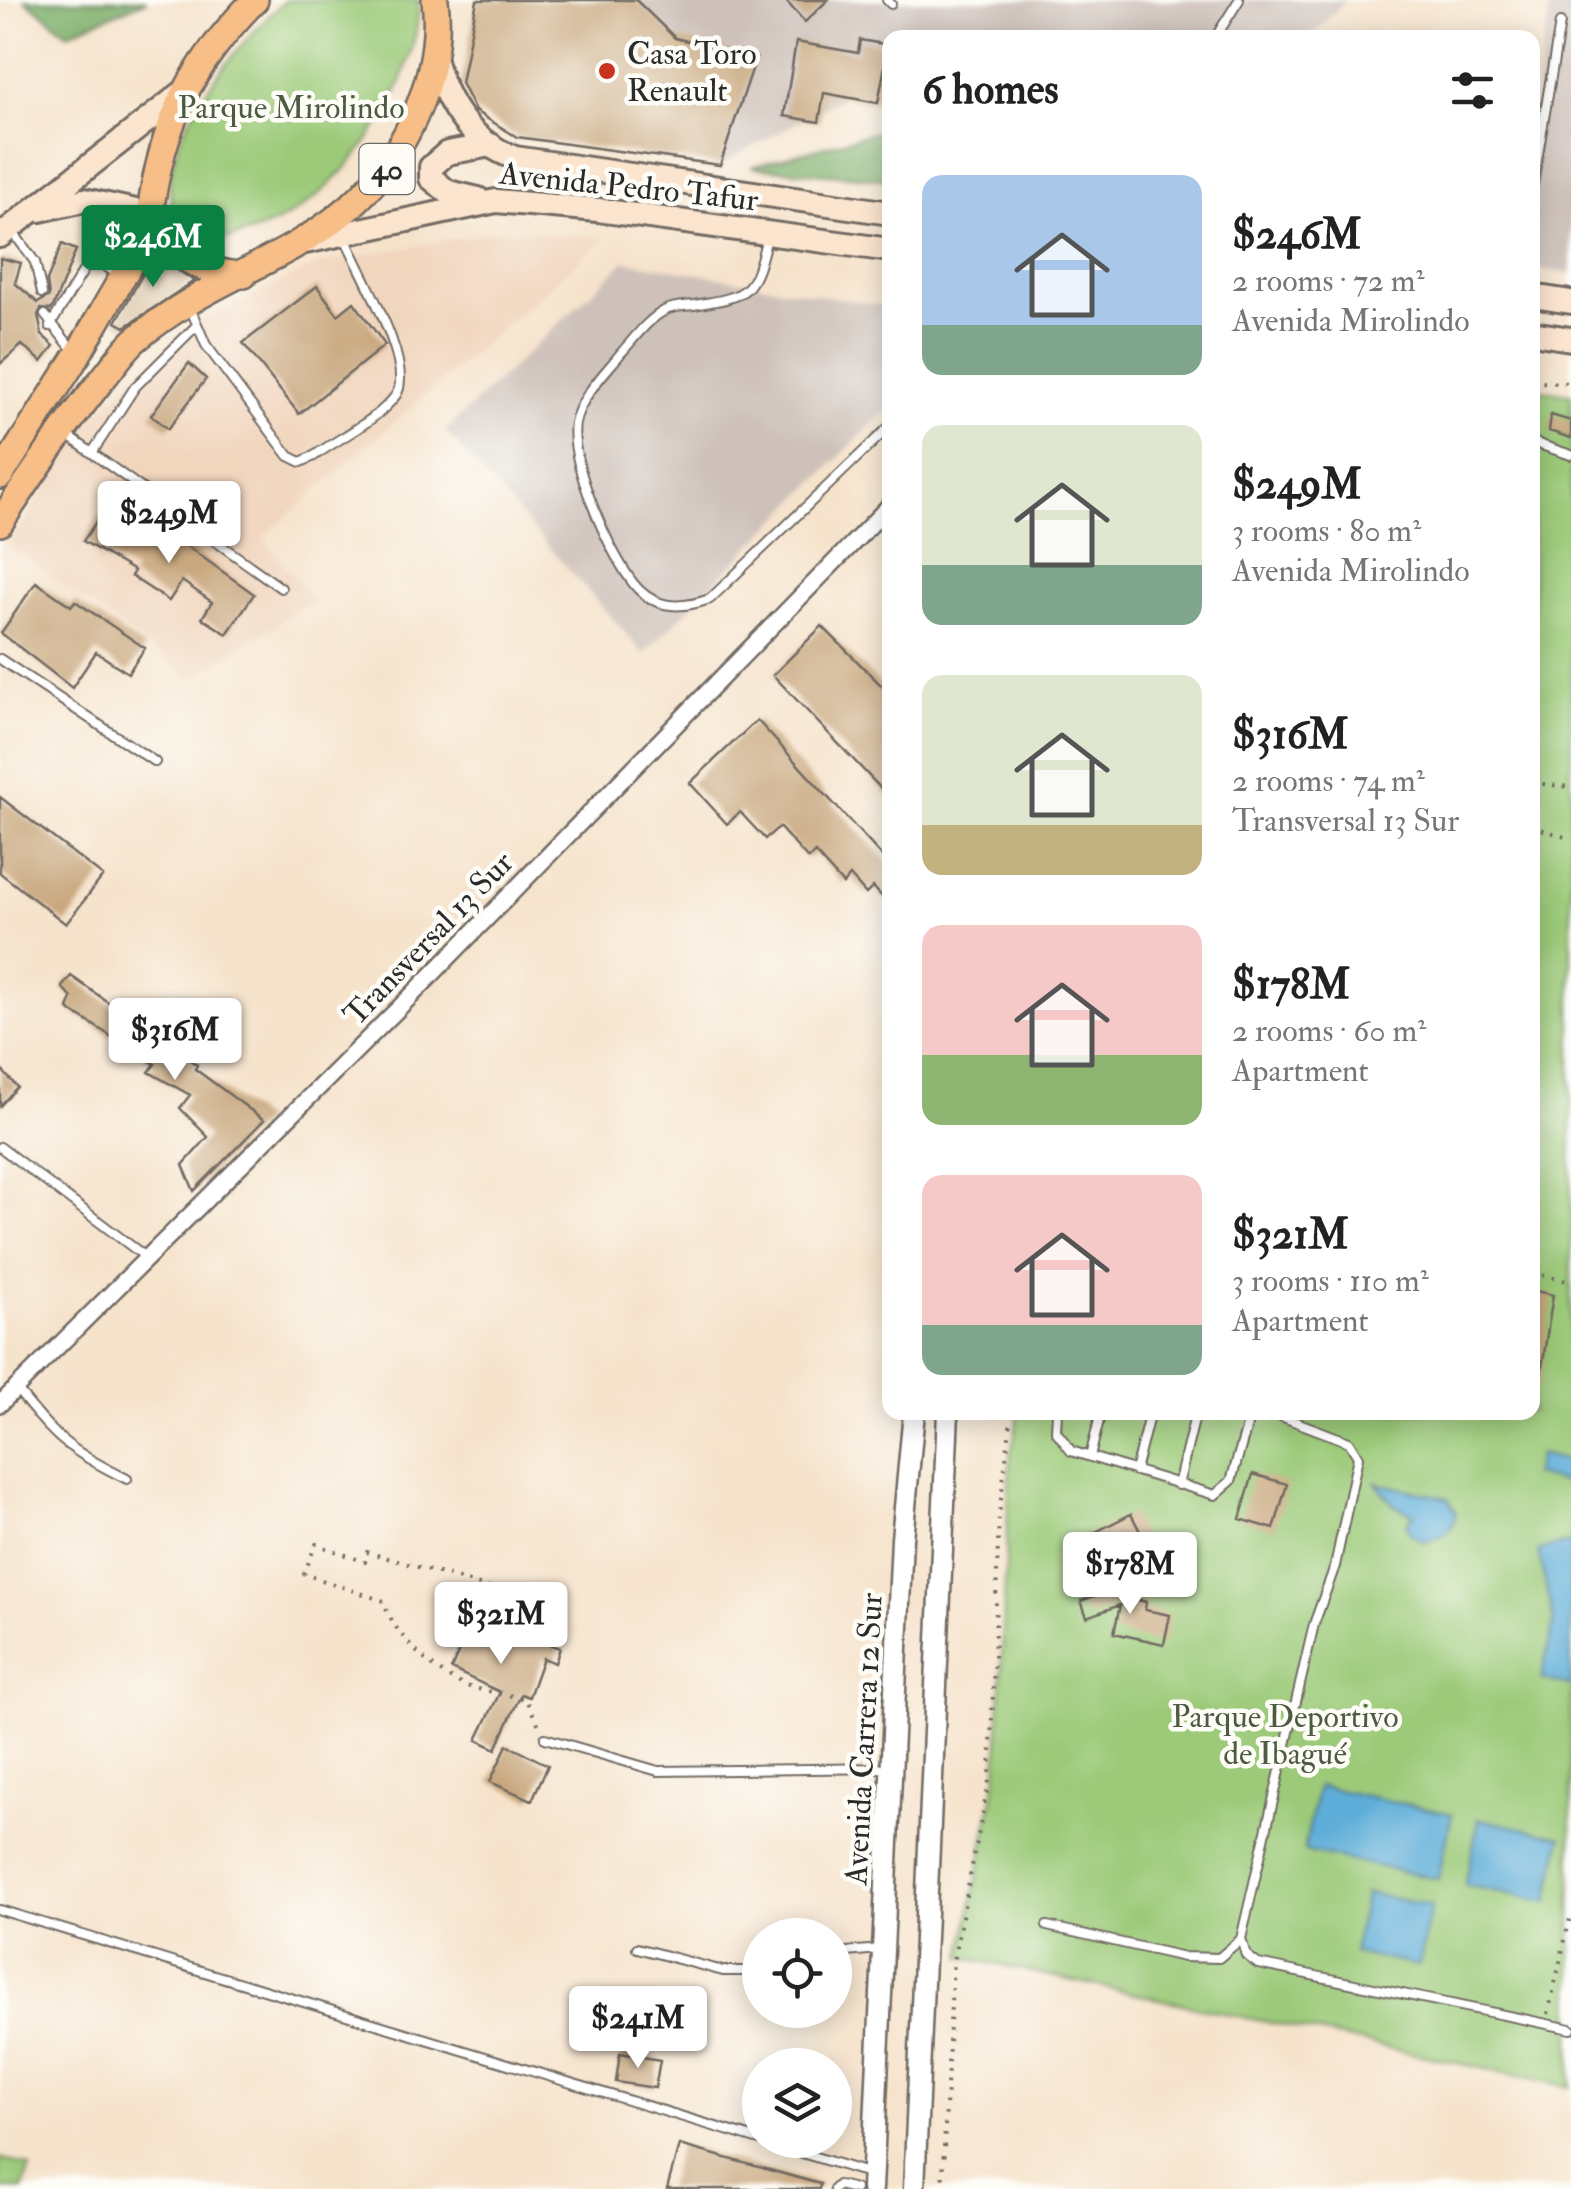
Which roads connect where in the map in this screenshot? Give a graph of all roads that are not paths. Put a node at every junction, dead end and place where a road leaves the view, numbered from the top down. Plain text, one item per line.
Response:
1 (255, 0) edge
2 (434, 0) edge
3 (446, 0) edge
4 (1239, 0) edge
5 (1560, 23) dead end
6 (1220, 30) edge
7 (435, 50) junction
8 (181, 94) junction
9 (1540, 142) edge
10 (491, 145) junction
11 (496, 201) junction
12 (124, 206) junction
13 (32, 212) junction
14 (882, 212) edge
15 (151, 219) junction
16 (5, 233) edge
17 (343, 233) junction
18 (768, 233) junction
19 (305, 242) junction
20 (882, 249) edge
21 (91, 258) junction
22 (120, 275) junction
23 (244, 275) junction
24 (42, 293) dead end
25 (1540, 297) edge
26 (1571, 302) edge
27 (46, 314) dead end
28 (192, 316) junction
29 (50, 326) junction
30 (1540, 335) edge
31 (1571, 339) edge
32 (77, 356) junction
33 (61, 431) junction
34 (882, 434) edge
35 (1540, 445) edge
36 (92, 453) junction
37 (1571, 455) edge
38 (0, 476) edge
39 (882, 512) edge
40 (0, 523) edge
41 (281, 588) dead end
42 (0, 659) edge
43 (155, 762) dead end
44 (0, 1147) edge
45 (147, 1258) junction
46 (16, 1388) junction
47 (0, 1404) edge
48 (913, 1420) edge
49 (948, 1420) edge
50 (1057, 1420) edge
51 (1099, 1420) edge
52 (1148, 1420) edge
53 (1194, 1420) edge
54 (1248, 1420) edge
55 (1293, 1420) edge
56 (1090, 1458) junction
57 (1134, 1471) junction
58 (127, 1479) dead end
59 (1178, 1484) junction
60 (546, 1738) road end
61 (890, 1768) junction
62 (0, 1910) edge
63 (1047, 1926) dead end
64 (1241, 1940) junction
65 (636, 1948) dead end
66 (883, 1950) junction
67 (852, 1951) edge
68 (742, 1971) edge
69 (1571, 2029) edge
70 (872, 2182) edge
71 (834, 2189) edge
72 (855, 2189) edge
73 (914, 2189) edge

1 - 8 main road
2 - 7 main road, 40
3 - 7 main road
4 - 6 lane
5 - 9 lane
7 - 10 main road, Avenida Pedro Tafur
7 - 19 main road, 40
8 - 13 main road
8 - 15 main road
10 - 11 main road
10 - 14 main road, Avenida Pedro Tafur
11 - 17 main road, Avenida Pedro Tafur
11 - 18 main road, Avenida Pedro Tafur
12 - 13 main road
12 - 15 main road
12 - 21 lane
13 - 16 main road
15 - 22 main road
15 - 23 main road
16 - 24 lane
17 - 19 main road, Avenida Pedro Tafur
17 - 28 lane
18 - 20 main road, Avenida Pedro Tafur
18 - 34 lane
19 - 23 main road, 40
21 - 22 lane
21 - 29 lane
22 - 32 main road
23 - 28 main road, 40
25 - 26 main road
27 - 29 lane
28 - 33 main road, 40
28 - 36 lane
29 - 32 lane
30 - 31 main road
32 - 38 main road
33 - 36 lane
33 - 40 main road, 40
35 - 37 lane
36 - 41 lane
39 - 45 street, Transversal 13 Sur
42 - 43 lane
44 - 45 lane
45 - 46 street, Transversal 13 Sur
46 - 47 street, Transversal 13 Sur
46 - 58 lane
48 - 61 street, Avenida Carrera 12 Sur
49 - 73 street
50 - 56 lane
51 - 56 lane
52 - 57 lane
53 - 59 lane
54 - 59 lane
55 - 64 lane
56 - 57 lane
57 - 59 lane
60 - 61 lane
61 - 66 street, Avenida Carrera 12 Sur
62 - 70 lane
63 - 64 lane
64 - 69 lane
65 - 68 lane
66 - 67 lane
66 - 70 street, Avenida Carrera 12 Sur
71 - 72 lane

